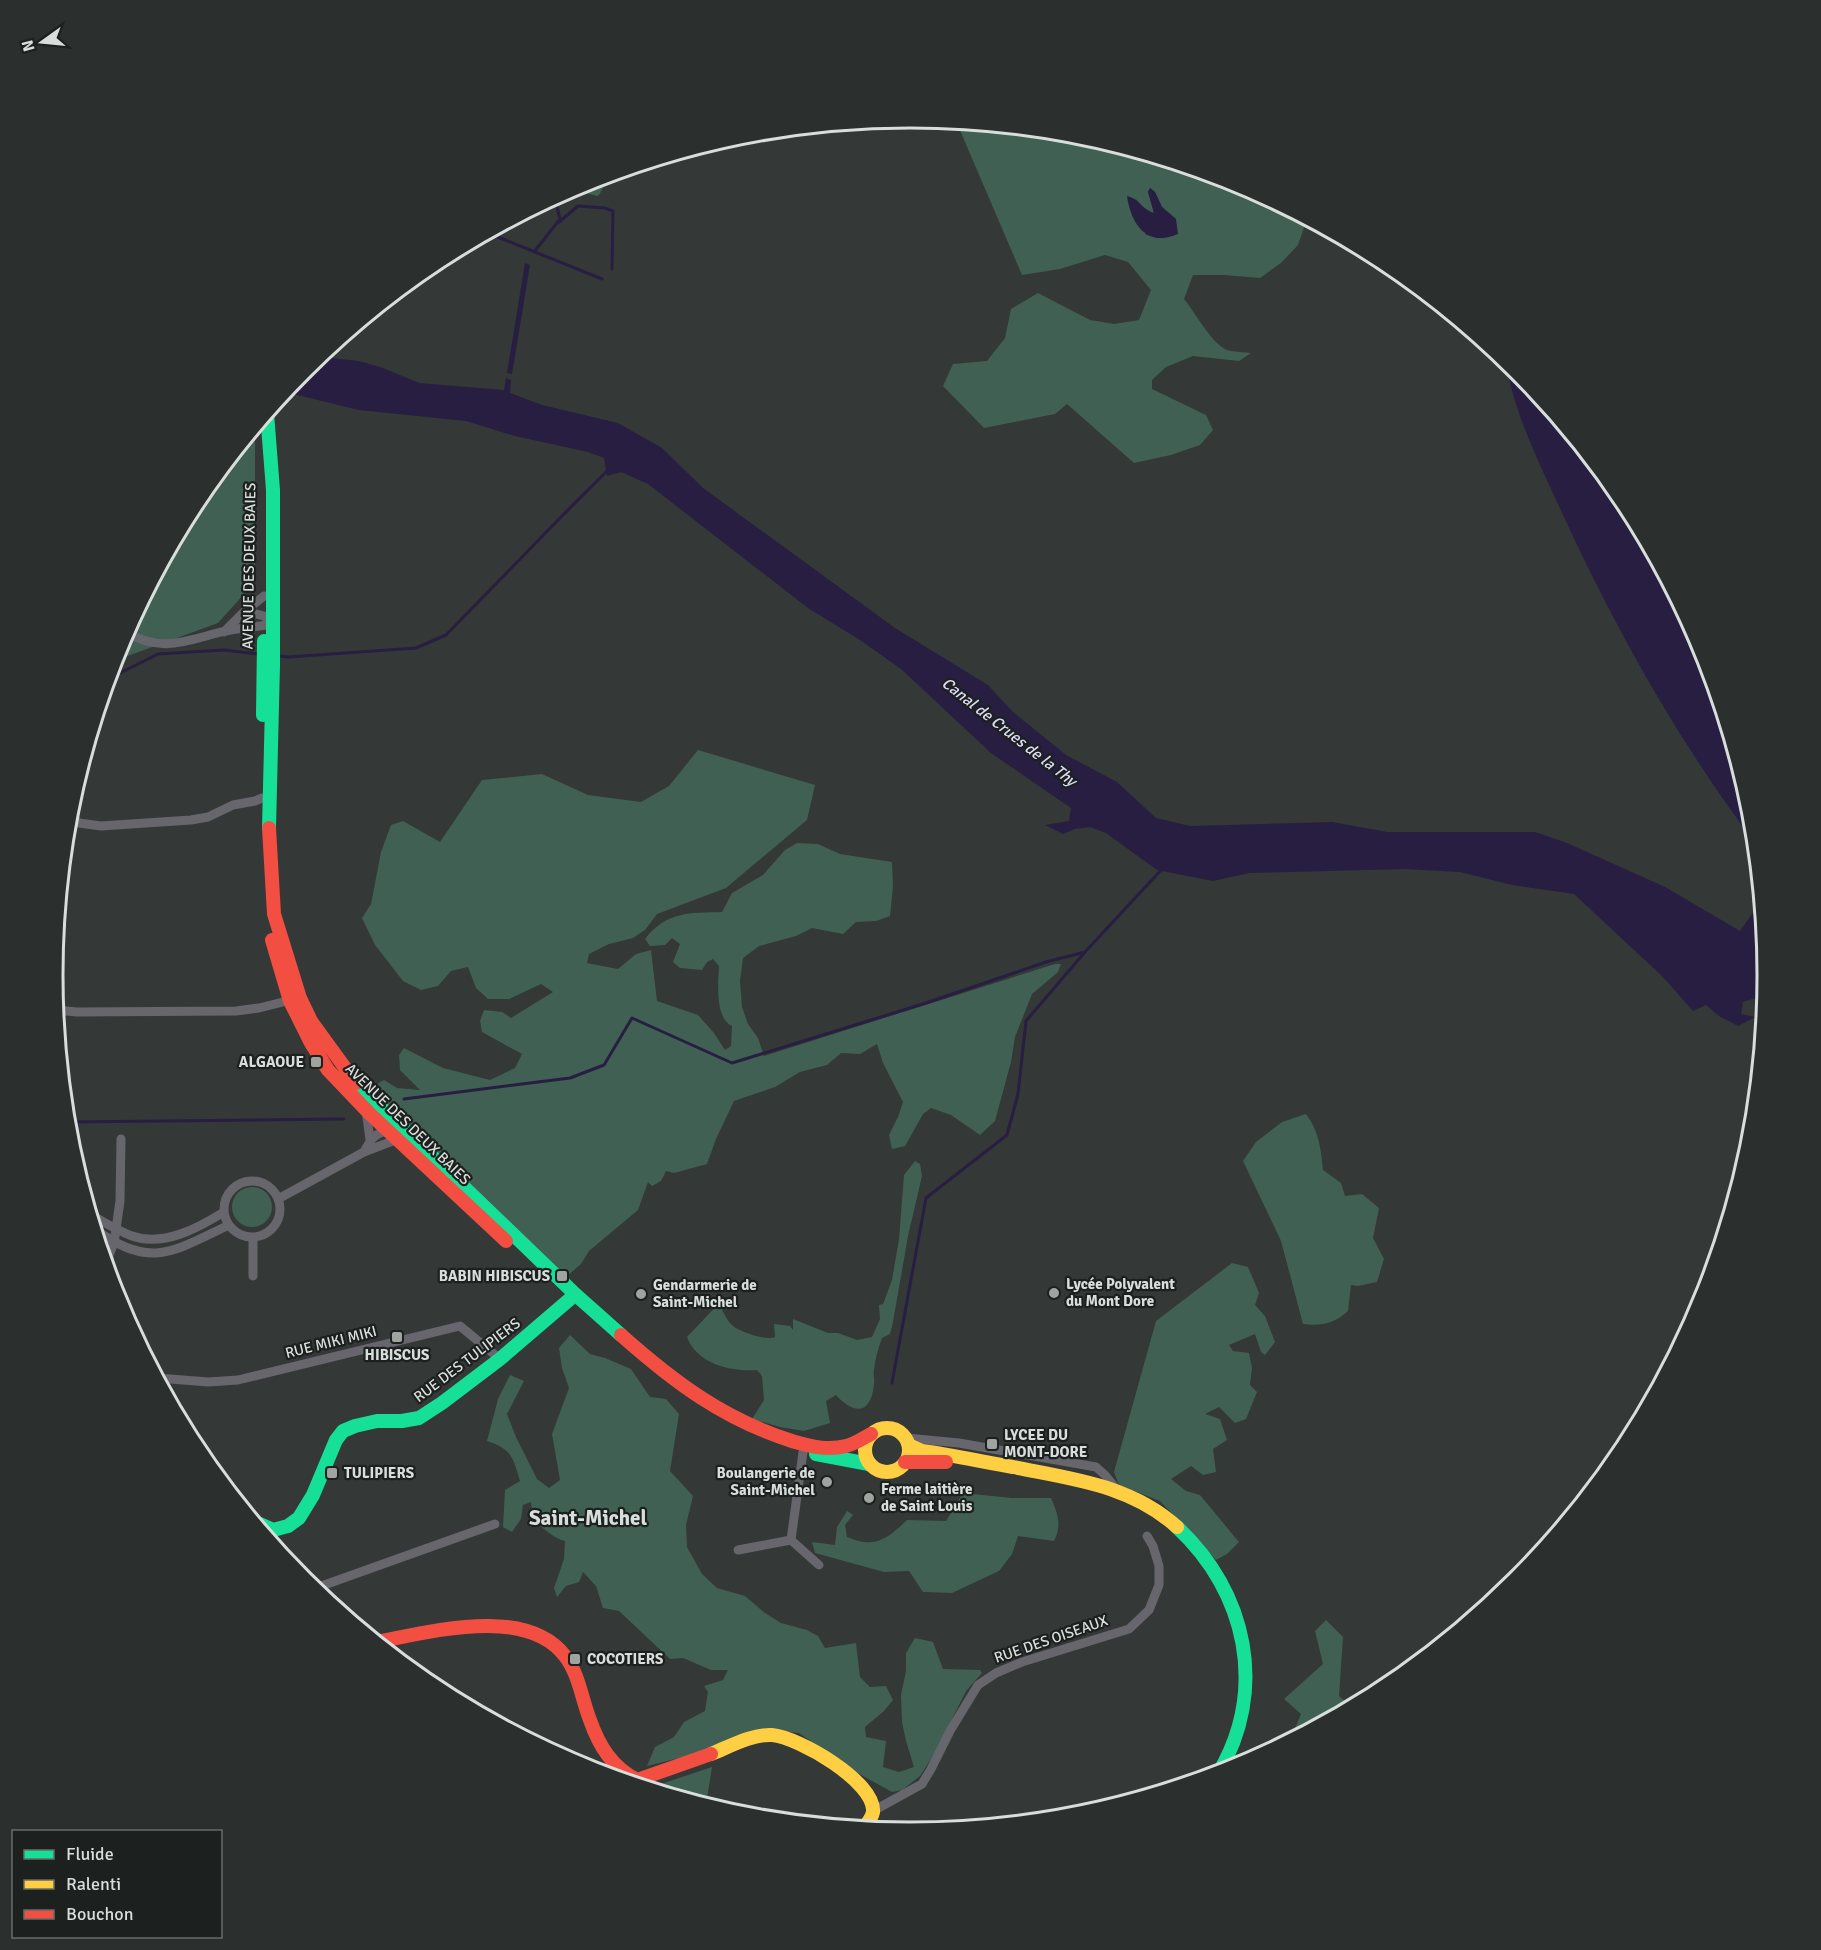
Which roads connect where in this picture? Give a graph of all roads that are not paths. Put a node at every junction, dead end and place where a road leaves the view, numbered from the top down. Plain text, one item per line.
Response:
1 (267, 423) edge
2 (269, 453) junction
3 (264, 596) junction
4 (245, 611) junction
5 (268, 629) junction
6 (224, 632) junction
7 (135, 636) edge
8 (268, 665) junction
9 (261, 798) junction
10 (77, 822) edge
11 (295, 999) junction
12 (64, 1011) edge
13 (366, 1110) junction
14 (393, 1135) junction
15 (121, 1138) dead end
16 (370, 1140) junction
17 (364, 1152) junction
18 (447, 1170) junction
19 (278, 1199) junction
20 (224, 1212) junction
21 (100, 1220) edge
22 (229, 1225) junction
23 (116, 1228) junction
24 (105, 1236) edge
25 (253, 1237) junction
26 (114, 1243) junction
27 (110, 1252) edge
28 (253, 1276) dead end
29 (573, 1297) junction
30 (500, 1359) junction
31 (166, 1379) edge
32 (871, 1434) junction
33 (907, 1442) junction
34 (803, 1452) junction
35 (905, 1462) junction
36 (869, 1464) junction
37 (1026, 1469) junction
38 (1119, 1491) junction
39 (495, 1524) dead end
40 (268, 1528) edge
41 (1147, 1536) dead end
42 (791, 1540) junction
43 (738, 1550) dead end
44 (819, 1565) dead end
45 (323, 1585) edge
46 (387, 1640) edge
47 (1225, 1762) edge
48 (621, 1772) edge
49 (643, 1779) edge
50 (873, 1812) junction
51 (868, 1821) edge

1 - 2 main road
2 - 3 main road, AVENUE DES DEUX BAIES
2 - 5 main road, AVENUE DES DEUX BAIES
3 - 4 street
3 - 5 main road, AVENUE DES DEUX BAIES
4 - 5 street
4 - 6 street
5 - 6 street
5 - 8 main road, AVENUE DES DEUX BAIES
6 - 7 street
8 - 9 main road, AVENUE DES DEUX BAIES
8 - 11 main road, AVENUE DES DEUX BAIES
9 - 10 street
9 - 11 main road, AVENUE DES DEUX BAIES
11 - 12 street
11 - 13 main road, AVENUE DES DEUX BAIES
11 - 18 main road, AVENUE DES DEUX BAIES
13 - 14 main road, AVENUE DES DEUX BAIES
13 - 16 street
14 - 16 street
14 - 17 street
14 - 18 street
14 - 29 main road, AVENUE DES DEUX BAIES
15 - 23 street
16 - 17 street
17 - 19 street
18 - 29 main road, AVENUE DES DEUX BAIES
19 - 20 street
19 - 25 street
20 - 22 street
20 - 23 street
21 - 23 street
22 - 25 street
22 - 26 street
23 - 26 street
24 - 26 street
25 - 28 street
26 - 27 street
29 - 30 main road, RUE DES TULIPIERS
29 - 32 main road, AVENUE DES DEUX BAIES
29 - 34 main road, AVENUE DES DEUX BAIES
30 - 31 street, RUE MIKI MIKI
30 - 40 main road, RUE DES TULIPIERS
32 - 33 main road, AVENUE DES DEUX BAIES
32 - 36 main road
33 - 35 main road
33 - 37 main road, AVENUE DES DEUX BAIES
33 - 38 street
34 - 36 main road, AVENUE DES DEUX BAIES
34 - 42 street
35 - 36 main road, AVENUE DES DEUX BAIES
35 - 37 main road, AVENUE DES DEUX BAIES
37 - 38 main road, AVENUE DES DEUX BAIES
38 - 47 main road, AVENUE DES DEUX BAIES
39 - 45 street
41 - 50 street, RUE DES OISEAUX
42 - 43 street
42 - 44 street
46 - 48 main road
49 - 50 main road
50 - 51 main road

